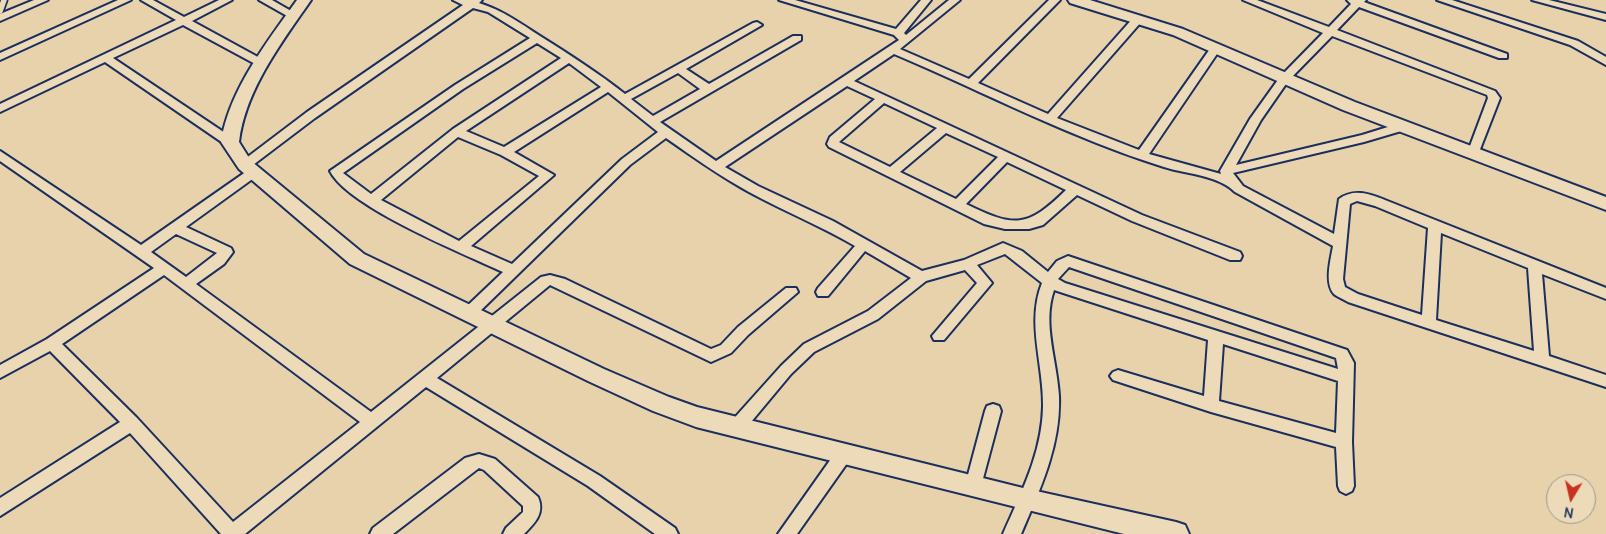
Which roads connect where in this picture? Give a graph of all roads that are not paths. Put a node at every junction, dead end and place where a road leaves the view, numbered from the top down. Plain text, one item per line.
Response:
1 (4, 0) edge
2 (42, 0) edge
3 (126, 0) edge
4 (146, 0) edge
5 (227, 0) edge
6 (264, 0) edge
7 (458, 0) edge
8 (784, 0) edge
9 (926, 0) edge
10 (956, 0) edge
11 (1055, 0) edge
12 (1076, 0) edge
13 (1248, 0) edge
14 (1442, 0) edge
15 (1537, 0) edge
16 (1356, 1) edge
17 (474, 2) edge
18 (1554, 3) edge
19 (299, 8) edge
20 (0, 11) edge
21 (1606, 17) edge
22 (0, 18) edge
23 (1138, 18) junction
24 (183, 21) junction
25 (757, 25) dead end
26 (1331, 31) junction
27 (902, 36) junction
28 (797, 38) dead end
29 (536, 39) junction
30 (1216, 48) junction
31 (893, 50) junction
32 (1503, 56) dead end
33 (0, 57) edge
34 (106, 58) junction
35 (569, 58) junction
36 (1606, 62) edge
37 (263, 64) junction
38 (678, 69) junction
39 (1284, 79) junction
40 (846, 81) junction
41 (971, 83) junction
42 (610, 86) junction
43 (708, 89) junction
44 (624, 98) junction
45 (883, 98) junction
46 (0, 108) edge
47 (1051, 118) junction
48 (653, 121) junction
49 (1404, 126) junction
50 (946, 128) junction
51 (458, 132) junction
52 (666, 132) junction
53 (230, 142) junction
54 (505, 152) junction
55 (1474, 154) junction
56 (0, 155) edge
57 (1142, 155) junction
58 (1006, 156) junction
59 (716, 166) junction
60 (249, 169) junction
61 (890, 173) junction
62 (1228, 175) junction
63 (1075, 189) junction
64 (371, 201) junction
65 (1606, 204) edge
66 (957, 206) junction
67 (1435, 225) junction
68 (176, 228) junction
69 (1339, 243) junction
70 (864, 244) junction
71 (461, 247) junction
72 (141, 252) junction
73 (1235, 256) dead end
74 (968, 264) junction
75 (1535, 266) junction
76 (164, 268) junction
77 (513, 270) junction
78 (920, 278) junction
79 (1049, 282) junction
80 (186, 284) junction
81 (790, 292) dead end
82 (823, 292) dead end
83 (1606, 294) edge
84 (469, 313) junction
85 (1429, 322) junction
86 (491, 325) junction
87 (939, 336) dead end
88 (1216, 336) junction
89 (52, 343) junction
90 (1542, 359) junction
91 (0, 372) edge
92 (1118, 376) dead end
93 (1345, 377) junction
94 (426, 379) junction
95 (1606, 381) edge
96 (1212, 405) junction
97 (993, 411) dead end
98 (372, 422) junction
99 (131, 423) junction
100 (735, 429) junction
101 (1344, 442) junction
102 (844, 454) junction
103 (973, 486) junction
104 (1346, 486) dead end
105 (1027, 500) junction
106 (0, 508) edge
107 (232, 534) edge
108 (379, 534) edge
109 (512, 534) edge
110 (669, 534) edge
111 (787, 534) edge
112 (1012, 534) edge
113 (1176, 534) edge

1 - 20 lane
2 - 22 street
3 - 33 street
4 - 24 street
5 - 24 street
6 - 19 street
7 - 17 street
8 - 27 street
9 - 27 street
10 - 27 street
11 - 41 street
12 - 23 street
13 - 26 street
14 - 36 street
15 - 18 street
16 - 26 street
16 - 32 street
17 - 29 street
17 - 60 street
18 - 21 street
19 - 37 street
23 - 30 street
23 - 47 street
24 - 34 street
24 - 37 street
25 - 38 street
26 - 39 street
26 - 55 street
27 - 31 street
28 - 43 street
29 - 35 street
29 - 64 street
30 - 39 street
30 - 57 street
31 - 40 street
31 - 41 street
34 - 46 street
34 - 53 street
35 - 42 street
35 - 51 street
37 - 53 street
38 - 43 street
38 - 44 street
39 - 49 street
39 - 62 street
40 - 45 street
40 - 59 street
41 - 47 street
42 - 44 street
42 - 54 street
43 - 48 street
44 - 48 street
45 - 50 street
45 - 61 street
47 - 57 street
48 - 52 street
49 - 55 street
49 - 62 street
50 - 58 street
50 - 61 street
51 - 54 street
51 - 64 street
52 - 59 street
52 - 77 street
53 - 60 street
54 - 71 street
55 - 65 street
56 - 72 street
57 - 62 street
58 - 63 street
58 - 66 street
59 - 70 street
60 - 68 street
60 - 84 street
61 - 66 street
62 - 69 street
63 - 66 street
63 - 73 street
64 - 71 street
67 - 69 street
67 - 75 street
67 - 85 street
68 - 72 street
68 - 80 street
69 - 85 street
70 - 78 street
70 - 82 street
71 - 77 street
72 - 76 street
74 - 78 street
74 - 79 street
74 - 87 street
75 - 83 street
75 - 90 street
76 - 80 street
76 - 89 street
77 - 84 street
78 - 100 street
79 - 88 street
79 - 93 street
79 - 105 street
80 - 98 street
81 - 86 street
84 - 86 street
85 - 90 street
86 - 94 street
86 - 100 street
88 - 93 street
88 - 96 street
89 - 91 street
89 - 99 street
90 - 95 street
92 - 96 street
93 - 101 street
94 - 98 street
94 - 110 street
96 - 101 street
97 - 103 street
98 - 107 street
99 - 106 street
99 - 107 street
100 - 102 street
101 - 104 street
102 - 103 street
102 - 111 street
103 - 105 street
105 - 112 street
105 - 113 street
108 - 109 street

